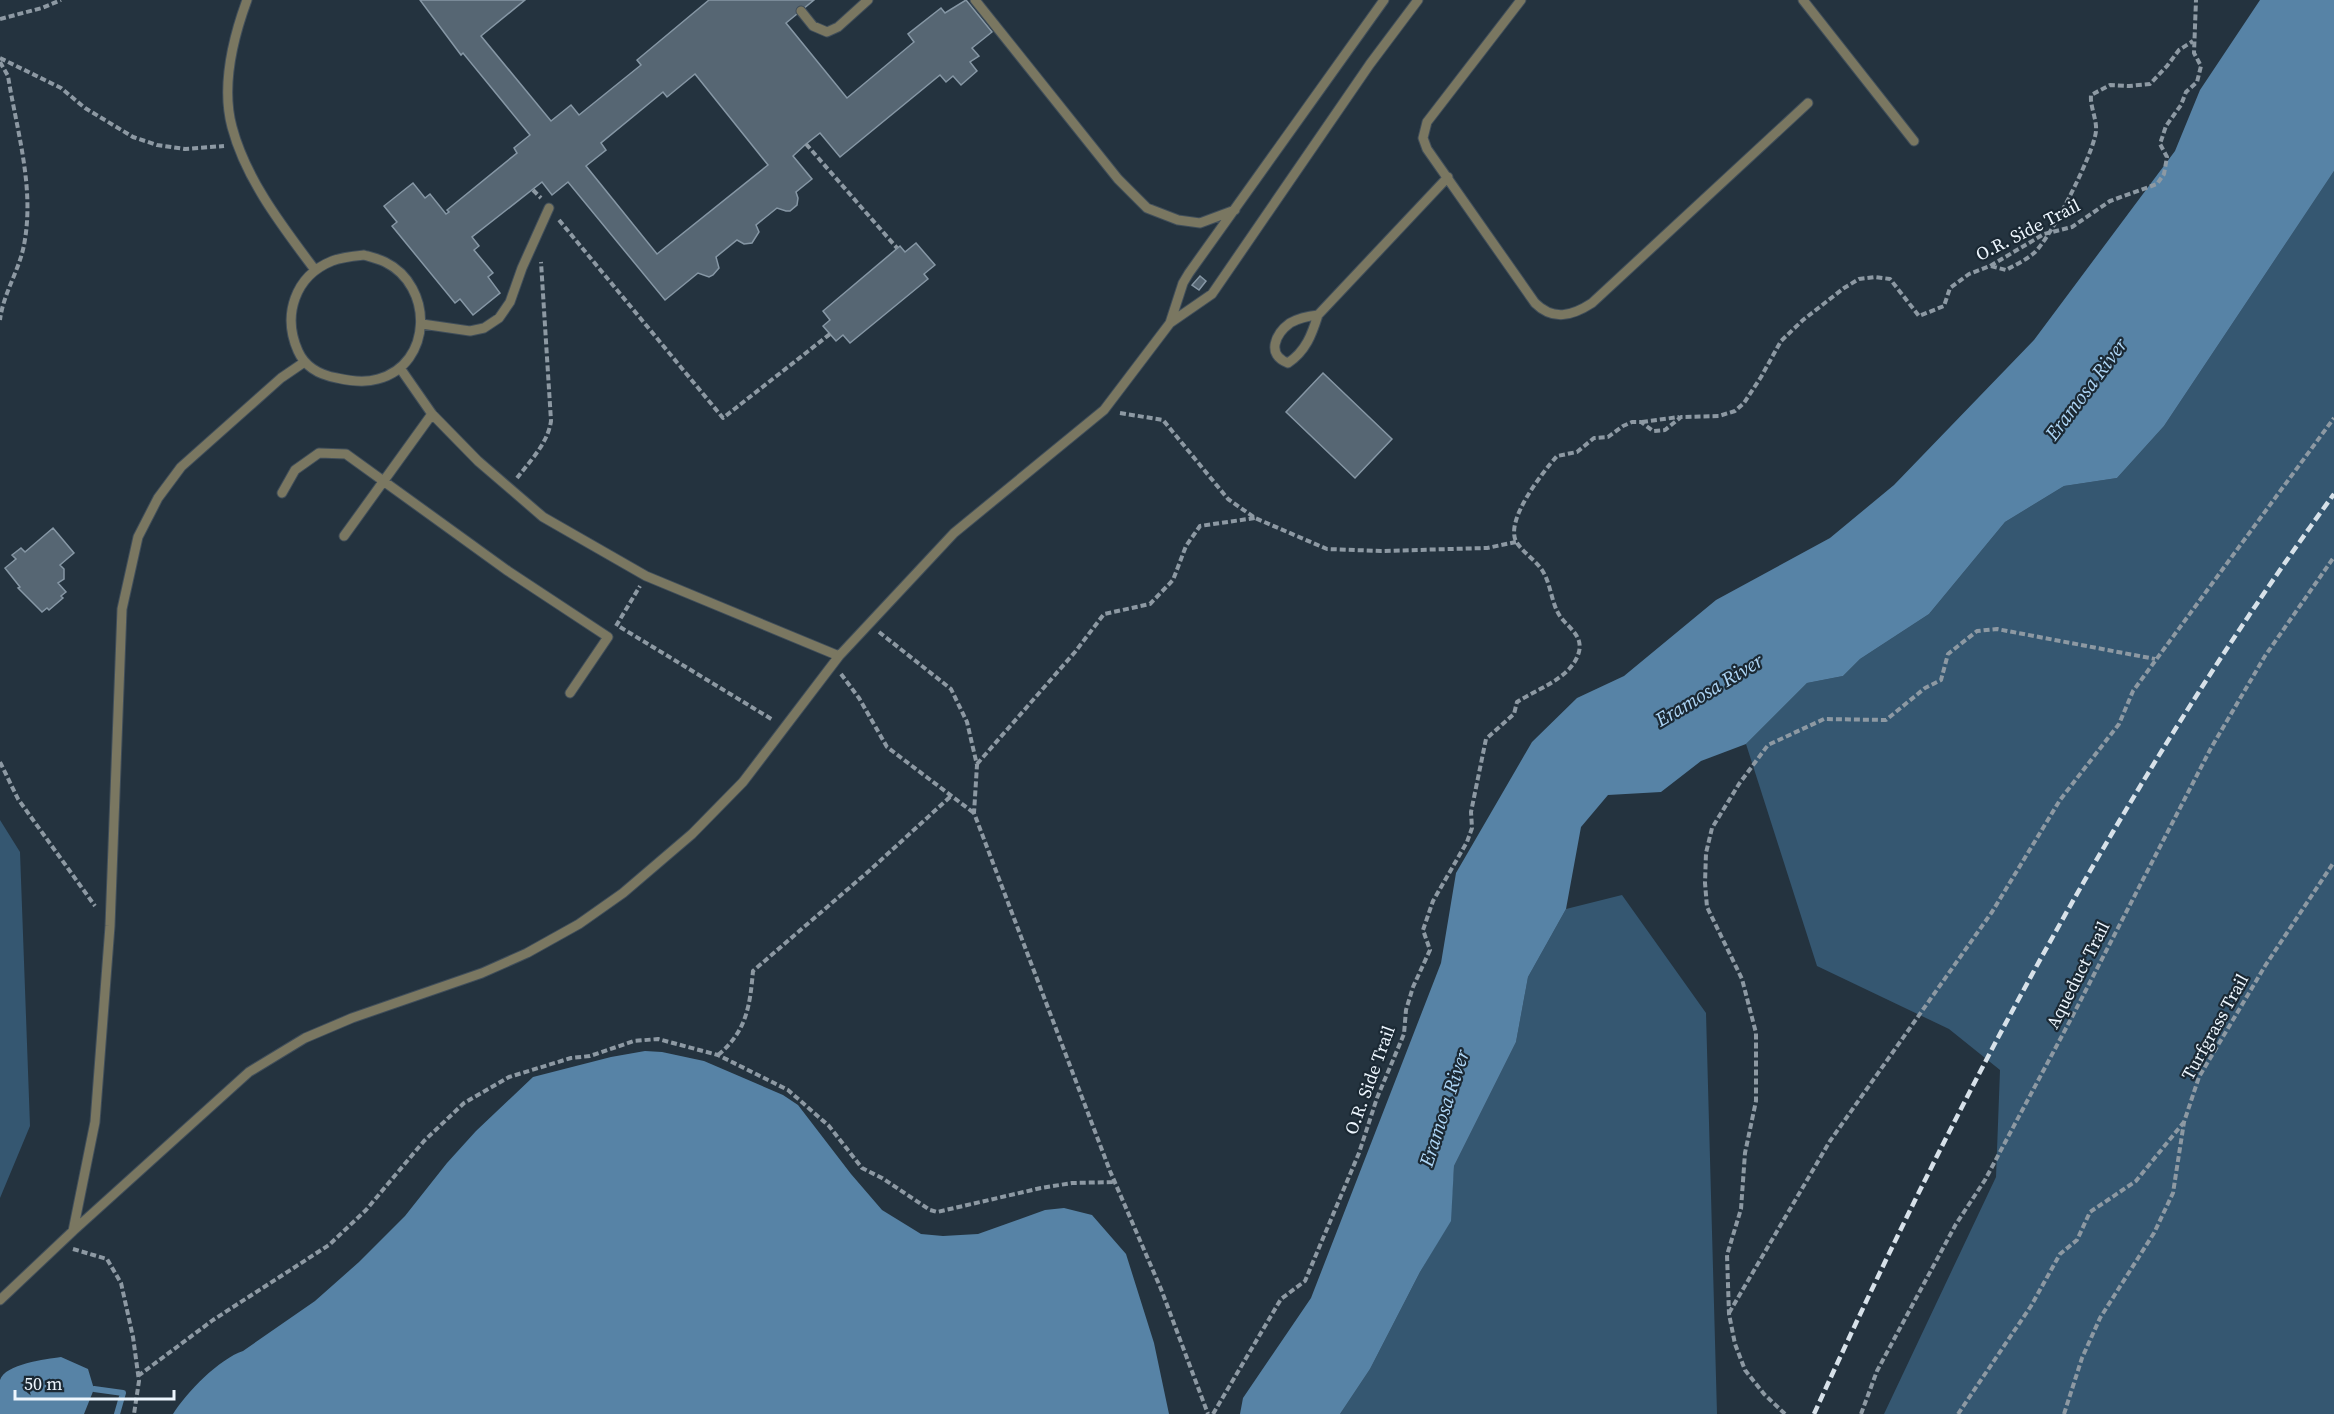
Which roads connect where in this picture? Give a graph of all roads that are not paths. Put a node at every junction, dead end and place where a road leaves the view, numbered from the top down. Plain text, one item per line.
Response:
1 (247, 0) edge
2 (868, 0) edge
3 (975, 0) edge
4 (1384, 0) edge
5 (1418, 0) edge
6 (1521, 0) edge
7 (1803, 0) edge
8 (801, 11) dead end
9 (1808, 103) dead end
10 (1914, 141) dead end
11 (1448, 177) junction
12 (549, 208) road end
13 (1235, 210) junction
14 (315, 270) junction
15 (1318, 315) junction
16 (1170, 323) junction
17 (422, 324) junction
18 (303, 363) junction
19 (400, 368) junction
20 (432, 414) junction
21 (384, 480) junction
22 (282, 493) dead end
23 (344, 536) dead end
24 (836, 660) junction
25 (570, 693) dead end
26 (73, 1231) junction
27 (0, 1300) edge

1 - 14 lane
2 - 8 lane
3 - 13 lane
4 - 13 lane
5 - 16 lane
6 - 11 lane
7 - 10 lane
9 - 11 lane
11 - 15 lane
12 - 17 lane
13 - 16 lane
14 - 17 lane
14 - 18 lane
15 - 15 lane
16 - 24 lane
17 - 19 lane
18 - 19 lane
18 - 26 lane
19 - 20 lane
20 - 21 lane
20 - 24 lane
21 - 22 lane
21 - 23 lane
21 - 25 lane
24 - 26 lane
26 - 27 lane

